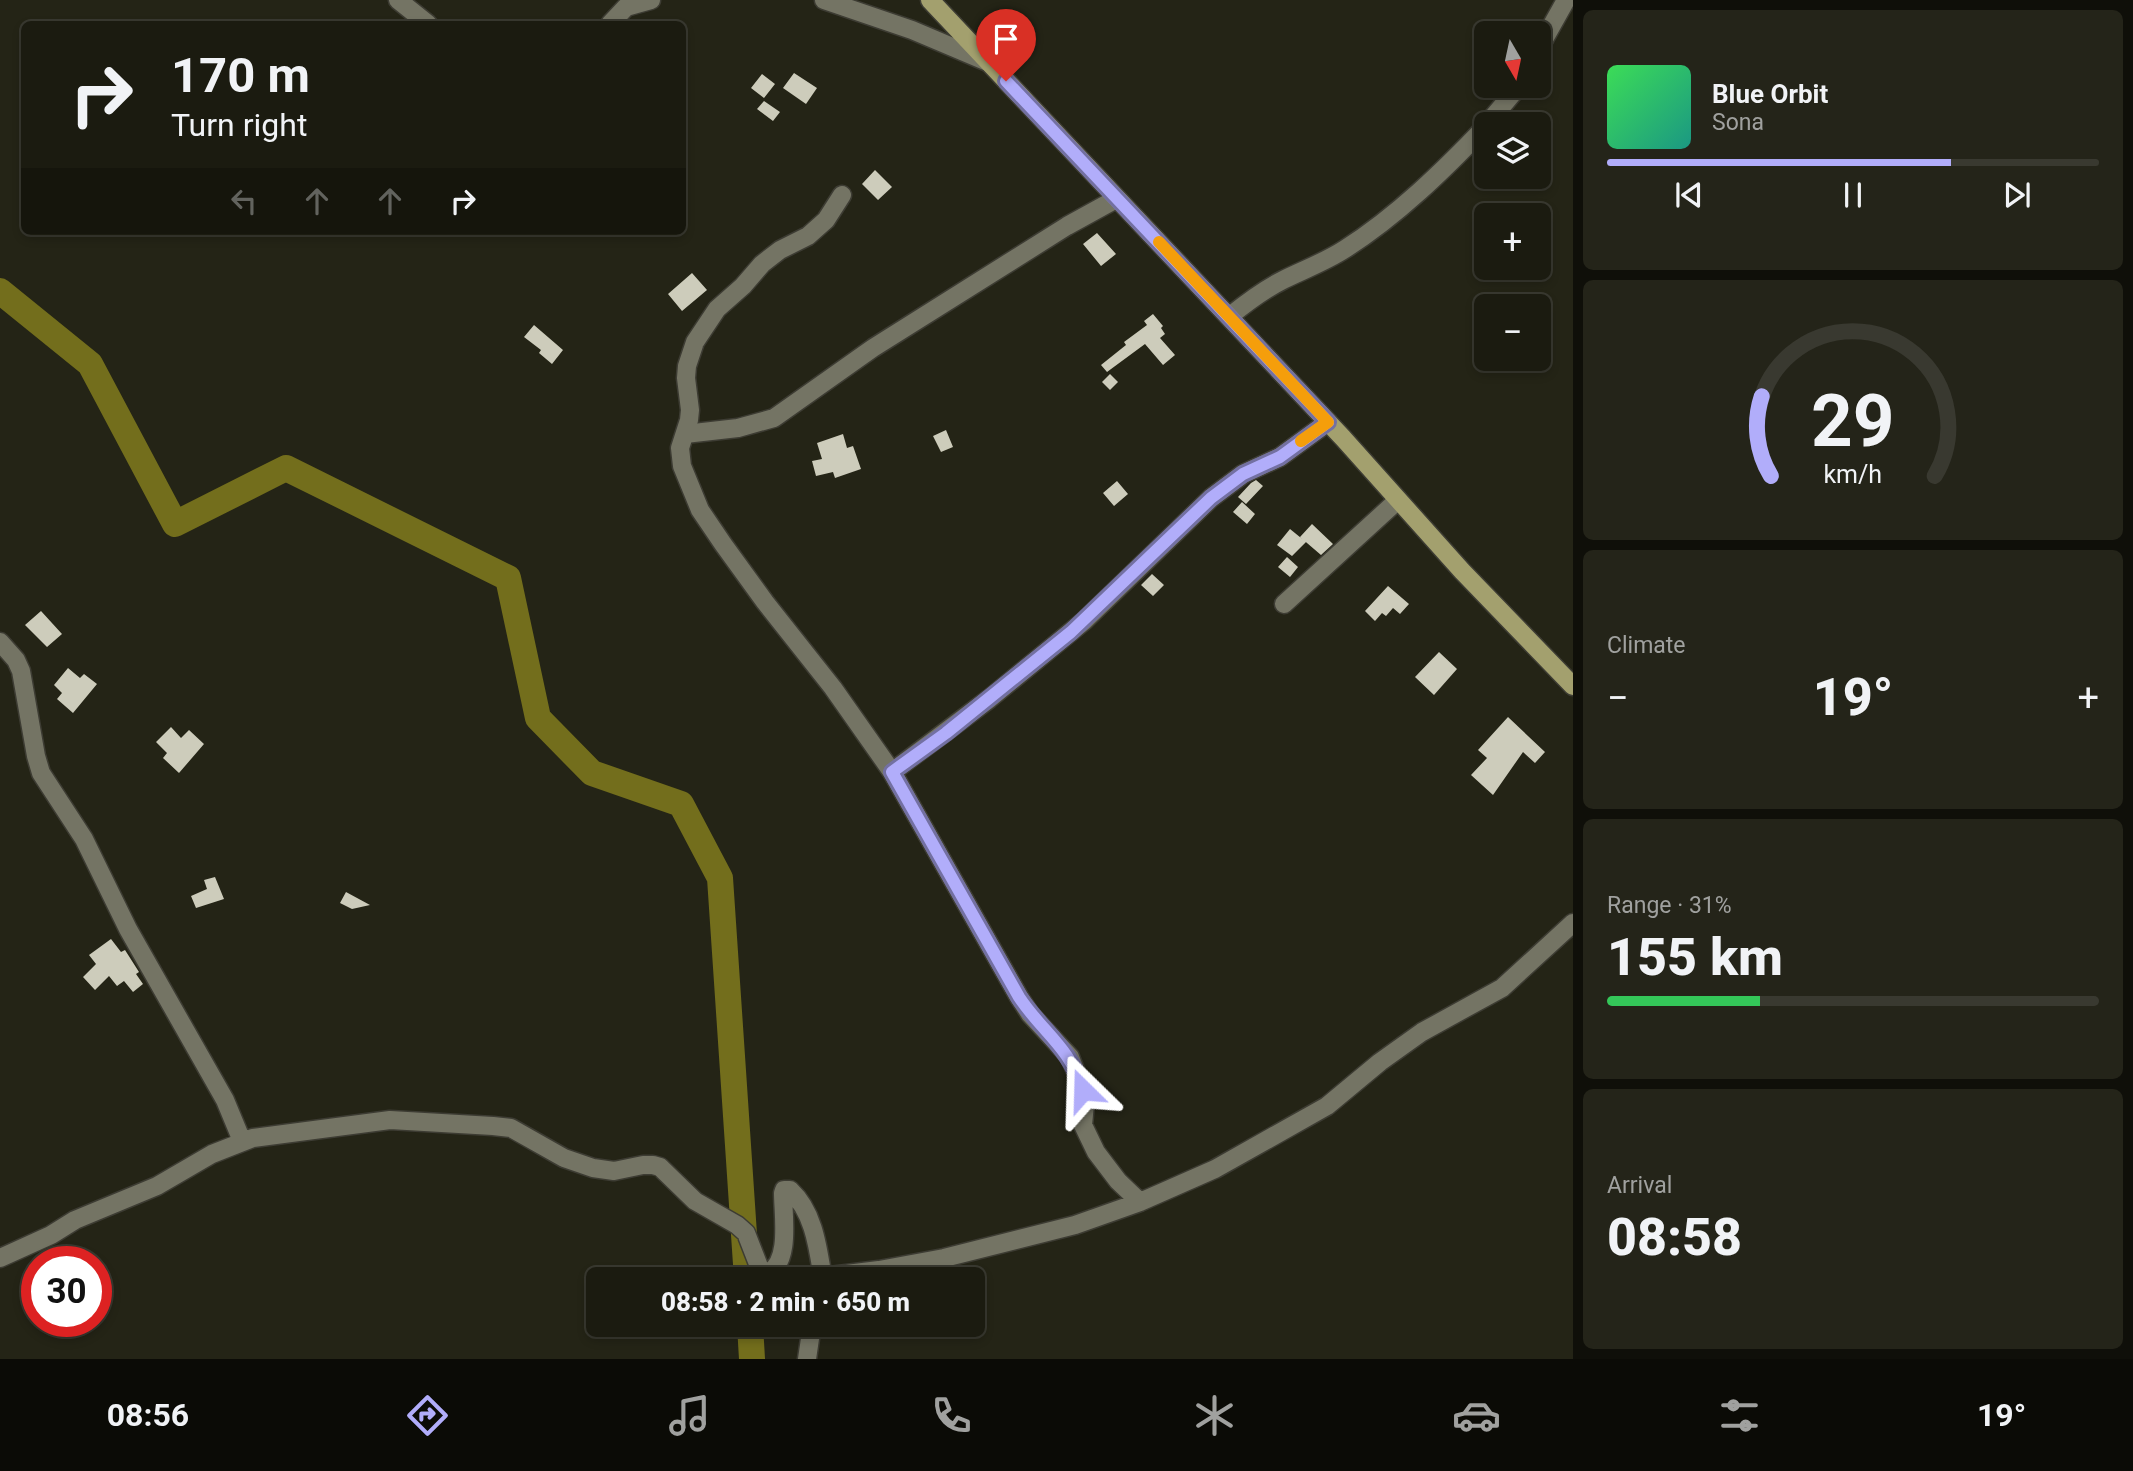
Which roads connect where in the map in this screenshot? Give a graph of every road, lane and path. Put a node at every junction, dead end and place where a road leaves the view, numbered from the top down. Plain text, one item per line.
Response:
1 (398, 0) edge
2 (651, 0) edge
3 (824, 0) edge
4 (930, 0) edge
5 (1566, 0) edge
6 (424, 21) edge
7 (613, 21) edge
8 (1551, 27) edge
9 (990, 64) junction
10 (1509, 98) edge
11 (1497, 112) edge
12 (1474, 138) edge
13 (842, 195) dead end
14 (1116, 199) junction
15 (1230, 316) junction
16 (1328, 422) junction
17 (685, 434) junction
18 (1398, 500) junction
19 (1284, 604) dead end
20 (0, 642) edge
21 (1573, 686) edge
22 (892, 772) junction
23 (1573, 923) edge
24 (242, 1141) junction
25 (1140, 1202) junction
26 (0, 1258) edge
27 (759, 1267) edge
28 (776, 1267) edge
29 (820, 1267) edge
30 (895, 1267) edge
31 (811, 1337) edge
32 (807, 1359) edge

1 - 6 street
2 - 7 street
3 - 9 street
4 - 9 main road
5 - 8 street
9 - 14 main road
10 - 11 street
12 - 15 street
13 - 17 street
14 - 15 main road
14 - 17 street
15 - 16 main road
16 - 18 main road
16 - 22 street
17 - 22 street
18 - 19 street
18 - 21 main road
20 - 24 street
22 - 25 street
23 - 25 street
24 - 26 street
24 - 27 street
25 - 30 street
28 - 29 street
31 - 32 street

